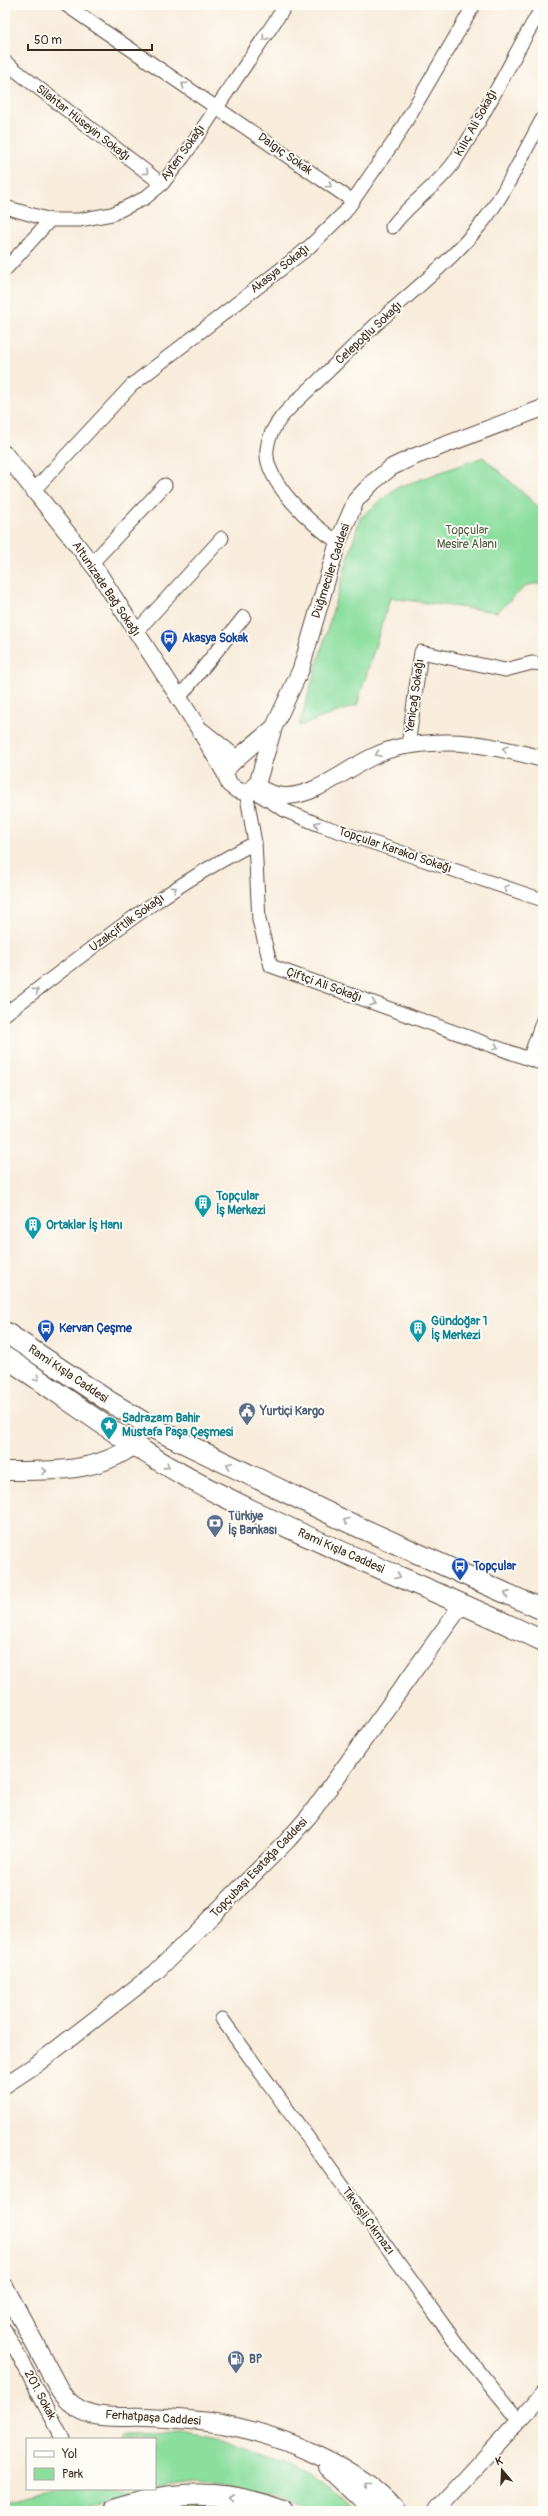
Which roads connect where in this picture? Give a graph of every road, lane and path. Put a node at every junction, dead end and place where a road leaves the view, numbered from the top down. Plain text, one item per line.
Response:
1 (66, 5) edge
2 (286, 5) edge
3 (474, 5) edge
4 (543, 6) edge
5 (5, 62) edge
6 (216, 107) junction
7 (543, 118) edge
8 (162, 184) junction
9 (353, 201) junction
10 (5, 207) edge
11 (50, 220) junction
12 (392, 227) dead end
13 (5, 270) edge
14 (543, 408) edge
15 (5, 454) edge
16 (165, 485) dead end
17 (34, 490) junction
18 (222, 538) dead end
19 (338, 542) junction
20 (92, 563) junction
21 (244, 617) dead end
22 (136, 632) junction
23 (543, 664) edge
24 (178, 699) junction
25 (274, 727) junction
26 (199, 729) junction
27 (408, 746) junction
28 (239, 758) junction
29 (543, 759) edge
30 (225, 773) junction
31 (253, 786) junction
32 (255, 843) junction
33 (543, 900) edge
34 (5, 1014) edge
35 (543, 1020) edge
36 (528, 1059) junction
37 (543, 1064) edge
38 (5, 1332) edge
39 (5, 1357) edge
40 (129, 1414) junction
41 (134, 1445) junction
42 (5, 1471) edge
43 (382, 1536) junction
44 (370, 1564) junction
45 (463, 1603) junction
46 (543, 1610) edge
47 (543, 1641) edge
48 (222, 2019) dead end
49 (5, 2085) edge
50 (5, 2288) edge
51 (13, 2319) edge
52 (5, 2330) edge
53 (543, 2394) edge
54 (518, 2419) junction
55 (62, 2438) edge
56 (316, 2456) junction
57 (437, 2510) edge
58 (114, 2511) edge
59 (282, 2511) edge
60 (373, 2511) edge
61 (396, 2511) edge

6 -> 1 street, Dalgıç Sokak
2 -> 6 street, Ayten Sokağı
3 - 9 street, Akasya Sokağı
4 - 12 street, Kılıç Ali Sokağı
5 -> 8 street, Silahtar Hüseyin Sokağı
6 - 8 street, Ayten Sokağı
6 -> 9 street, Dalgıç Sokak
7 - 19 street, Celepoğlu Sokağı
8 - 11 street, Ayten Sokağı
9 - 17 street, Akasya Sokağı
10 - 11 street, Ayten Sokağı
11 - 13 street
14 - 19 street, Düğmeciler Caddesi
15 - 17 street, Altunizade Bağ Sokağı
16 - 20 street
17 - 20 street, Altunizade Bağ Sokağı
18 - 22 street
19 - 25 street, Düğmeciler Caddesi
20 - 22 street, Altunizade Bağ Sokağı
21 - 24 street
22 - 24 street, Altunizade Bağ Sokağı
23 - 27 street, Yeniçağ Sokağı
24 - 26 street, Altunizade Bağ Sokağı
25 - 28 street
25 - 31 street, Düğmeciler Caddesi
26 - 28 street
26 - 30 street
29 -> 27 street
27 -> 31 street
28 - 30 street
28 - 31 street
30 - 31 street
31 - 32 street, Çiftçi Ali Sokağı
33 -> 31 street, Topçular Karakol Sokağı
34 -> 32 street, Uzakçiftlik Sokağı
32 -> 36 street, Çiftçi Ali Sokağı
35 - 36 street
36 - 37 street, Çiftçi Ali Sokağı
38 - 40 main road, Rami Kışla Caddesi
39 -> 41 main road, Rami Kışla Caddesi
40 - 41 main road
43 -> 40 main road, Rami Kışla Caddesi
42 -> 41 main road
41 -> 44 main road, Rami Kışla Caddesi
43 - 44 main road
46 -> 43 main road, Rami Kışla Caddesi
44 -> 45 main road, Rami Kışla Caddesi
45 - 47 main road, Rami Kışla Caddesi
45 - 49 street, Topçubaşı Esatağa Caddesi
48 - 54 street, Tikveşli Çıkmazı
50 - 51 main road, Ferhatpaşa Caddesi
51 - 56 main road, Ferhatpaşa Caddesi
52 - 55 street, 201. Sokak
53 - 54 street
54 - 57 street
56 - 60 main road, Ferhatpaşa Caddesi
61 -> 56 main road, Ferhatpaşa Caddesi
59 -> 58 highway

